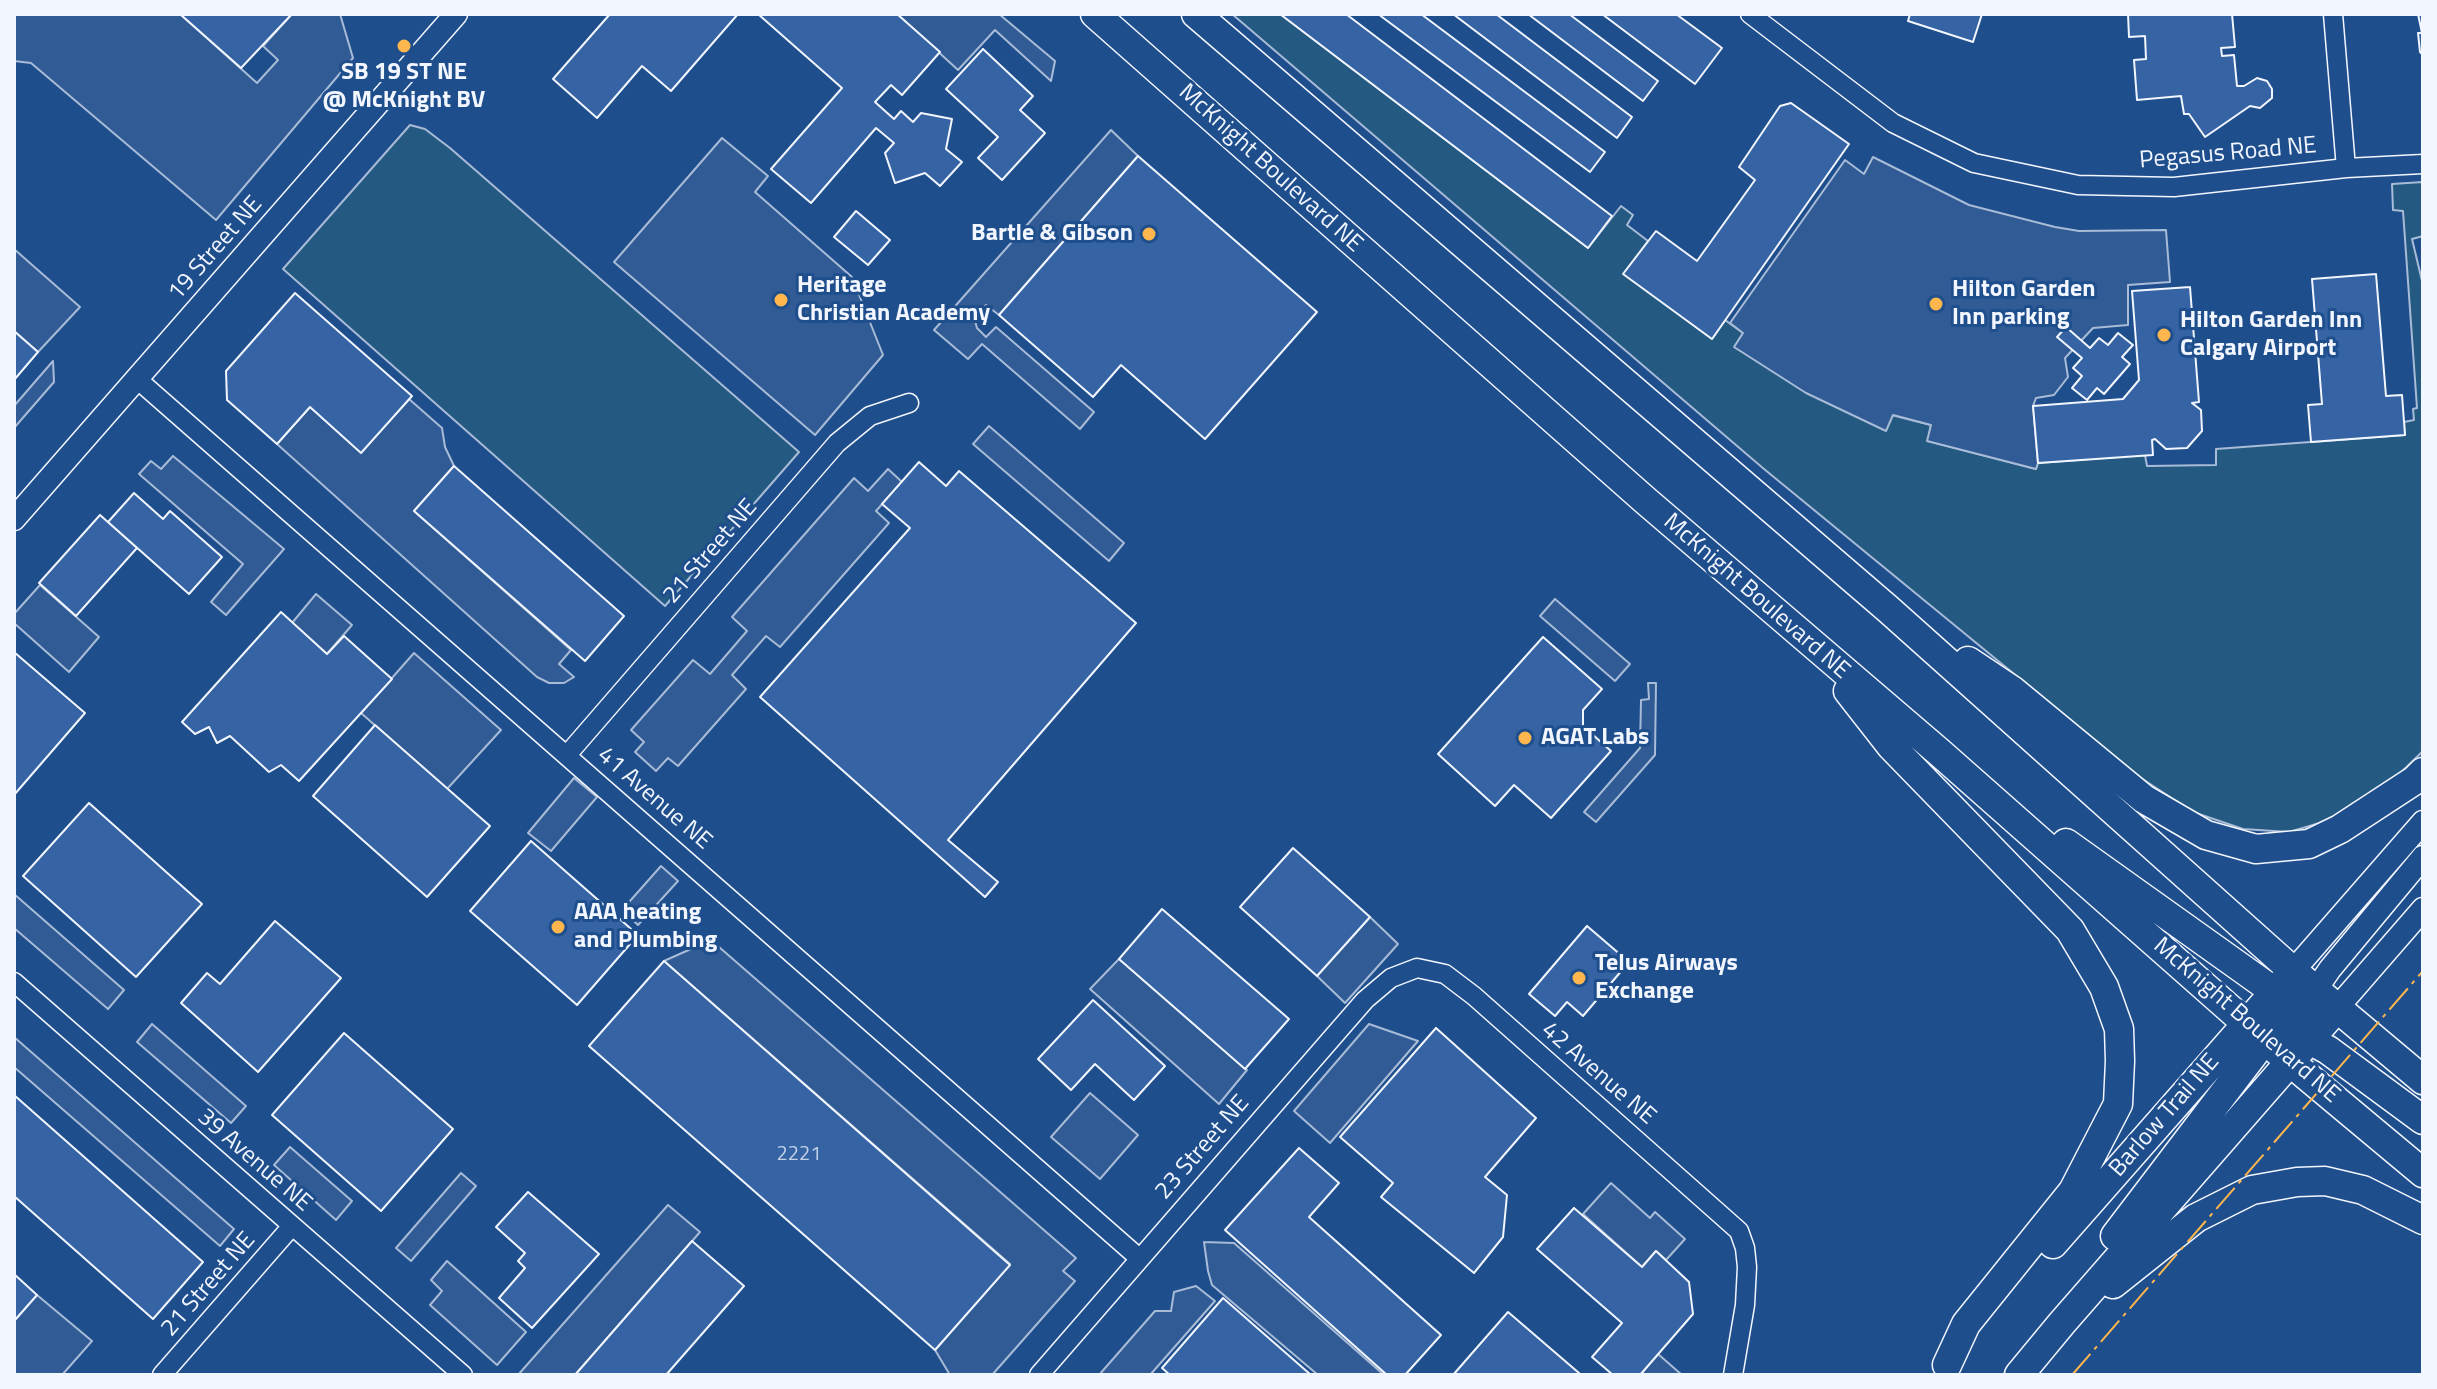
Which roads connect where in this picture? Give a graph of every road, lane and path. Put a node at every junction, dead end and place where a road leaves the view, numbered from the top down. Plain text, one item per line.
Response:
1 (456, 14) edge
2 (1095, 14) edge
3 (1196, 14) edge
4 (1750, 14) edge
5 (2333, 14) edge
6 (2423, 164) edge
7 (2346, 168) junction
8 (137, 379) junction
9 (909, 403) dead end
10 (14, 519) edge
11 (1888, 609) junction
12 (1813, 646) junction
13 (1939, 752) junction
14 (567, 755) junction
15 (2423, 772) edge
16 (2423, 822) edge
17 (2423, 857) edge
18 (2423, 909) edge
19 (1417, 968) joint
20 (14, 982) edge
21 (2337, 1008) junction
22 (2286, 1012) junction
23 (2290, 1062) junction
24 (2423, 1080) edge
25 (2423, 1120) edge
26 (2423, 1173) edge
27 (2423, 1220) edge
28 (292, 1226) junction
29 (1139, 1258) junction
30 (2062, 1323) junction
31 (1943, 1370) edge
32 (162, 1375) edge
33 (463, 1375) edge
34 (1039, 1375) edge
35 (1733, 1375) edge
36 (2019, 1375) edge

1 - 8 street, 19 Street NE
2 - 12 main road, McKnight Boulevard NE
3 - 11 main road
4 - 7 street, Pegasus Road NE
5 - 7 street
6 - 7 street, Pegasus Road NE
8 - 10 street, 19 Street NE
8 - 14 street, 41 Avenue NE
9 - 14 street, 21 Street NE
11 - 15 main road
11 - 22 main road
12 - 13 main road, McKnight Boulevard NE
12 - 31 main road
13 - 22 main road
13 - 22 main road, McKnight Boulevard NE
14 - 29 street, 41 Avenue NE
16 - 22 street, Barlow Trail NE
17 - 22 street
18 - 21 street
19 - 29 street, 23 Street NE
19 - 35 street, 42 Avenue NE
20 - 28 street, 39 Avenue NE
21 - 22 main road
21 - 24 main road
22 - 23 main road, Barlow Trail NE
22 - 25 main road
22 - 30 main road
22 - 31 main road, Barlow Trail NE
23 - 26 main road, McKnight Boulevard NE
23 - 30 main road, Barlow Trail NE
27 - 30 main road
28 - 32 street, 21 Street NE
28 - 33 street, 39 Avenue NE
29 - 34 street, 23 Street NE
30 - 36 main road, Barlow Trail NE

